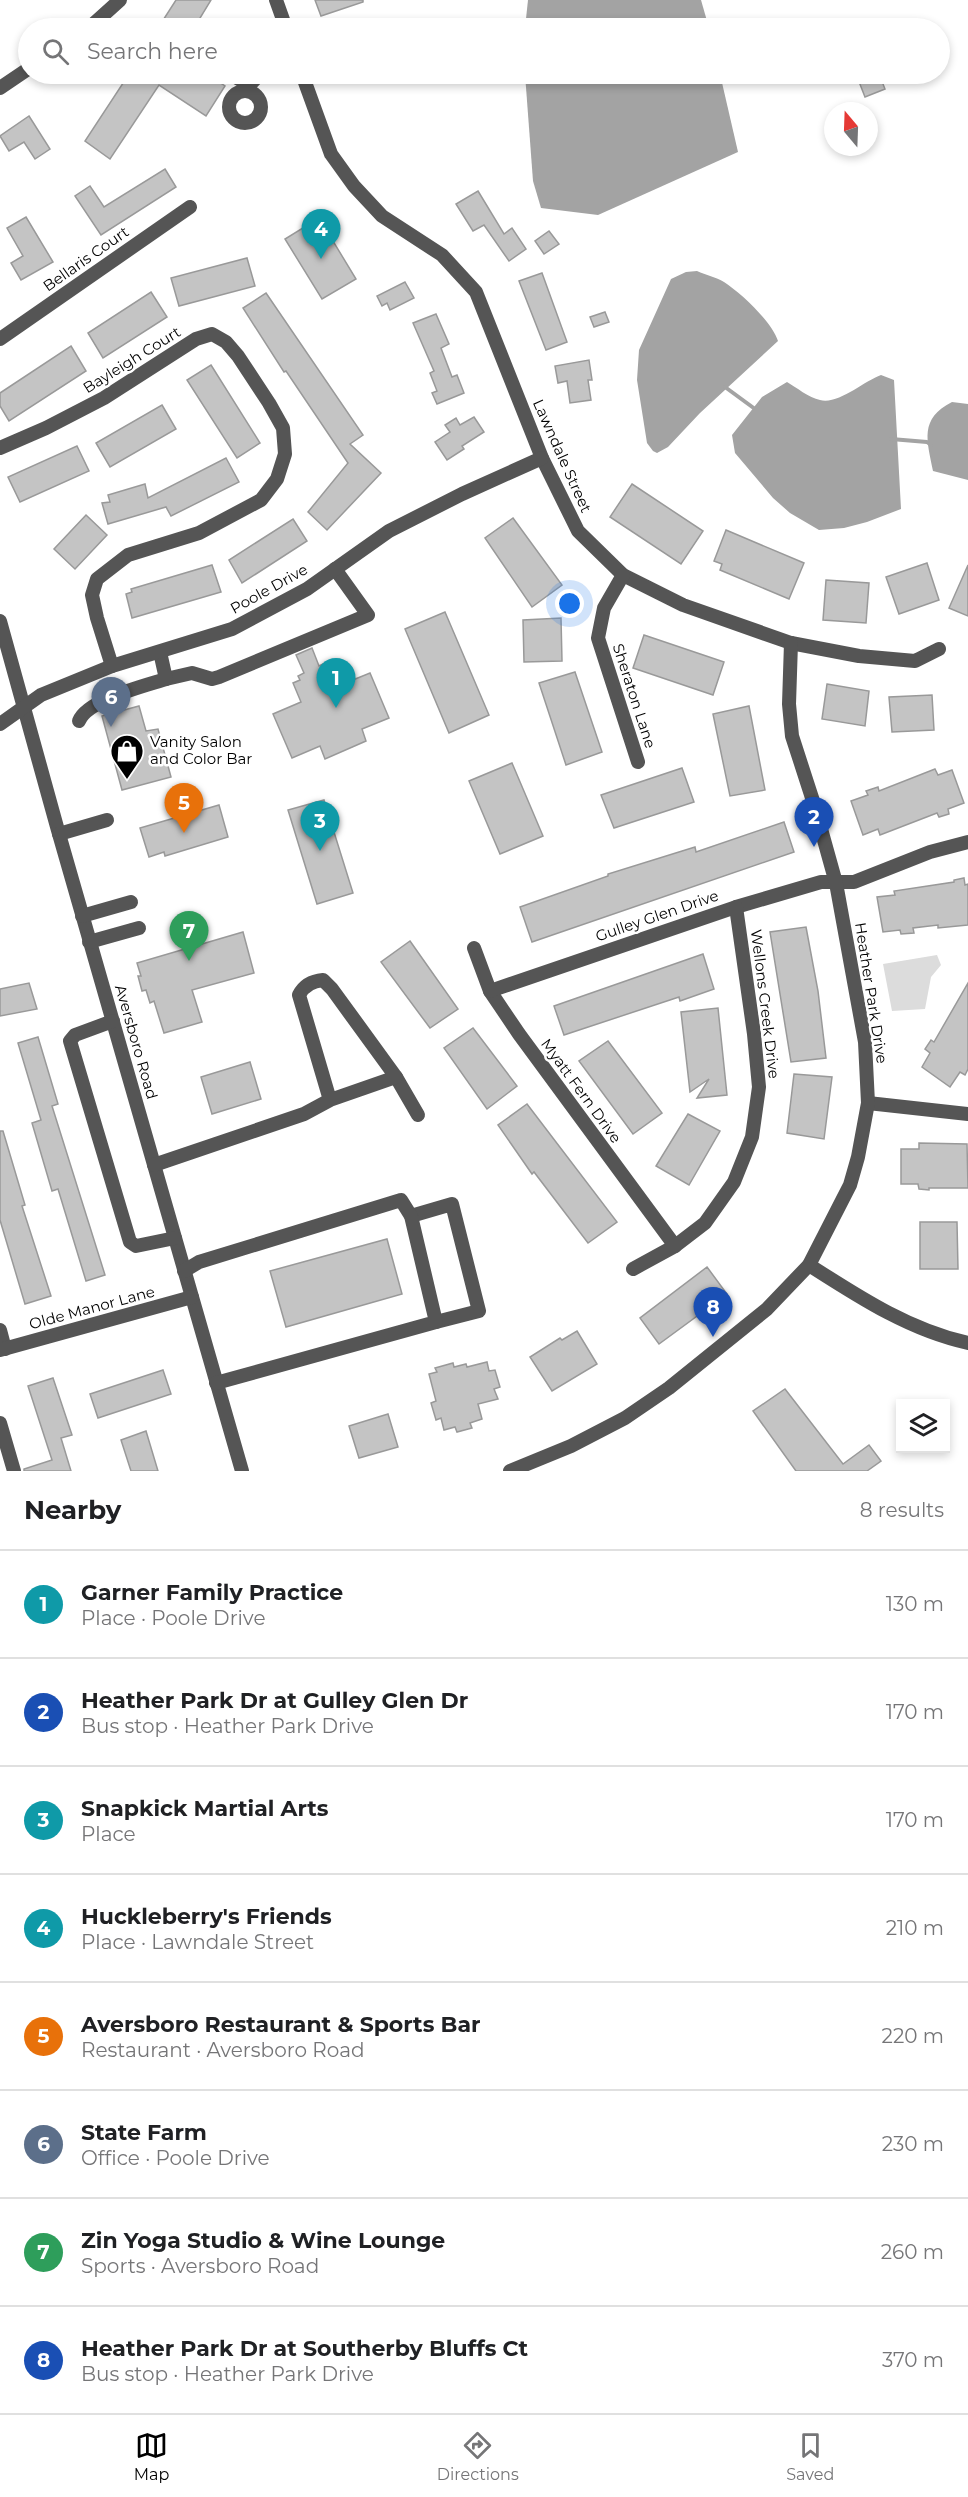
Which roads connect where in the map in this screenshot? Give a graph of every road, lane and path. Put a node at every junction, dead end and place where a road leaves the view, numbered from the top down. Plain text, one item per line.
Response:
1 (120, 0) edge
2 (276, 0) edge
3 (100, 18) edge
4 (282, 18) edge
5 (18, 76) edge
6 (306, 84) edge
7 (0, 88) edge
8 (190, 207) dead end
9 (0, 339) edge
10 (0, 448) edge
11 (542, 458) junction
12 (336, 569) junction
13 (624, 575) junction
14 (0, 621) edge
15 (791, 643) junction
16 (939, 649) dead end
17 (160, 652) junction
18 (112, 666) junction
19 (166, 679) junction
20 (25, 708) junction
21 (79, 721) dead end
22 (0, 724) edge
23 (638, 762) dead end
24 (107, 820) dead end
25 (58, 834) junction
26 (968, 842) edge
27 (836, 883) junction
28 (131, 902) dead end
29 (736, 906) junction
30 (82, 916) junction
31 (139, 928) dead end
32 (90, 942) junction
33 (474, 948) dead end
34 (490, 991) junction
35 (113, 1021) junction
36 (396, 1077) junction
37 (330, 1100) junction
38 (868, 1103) junction
39 (968, 1114) edge
40 (418, 1115) dead end
41 (154, 1165) junction
42 (411, 1216) junction
43 (175, 1238) junction
44 (675, 1246) junction
45 (808, 1265) junction
46 (633, 1269) dead end
47 (184, 1271) junction
48 (192, 1297) junction
49 (436, 1322) junction
50 (0, 1330) edge
51 (968, 1343) edge
52 (2, 1349) edge
53 (216, 1383) junction
54 (0, 1424) edge
55 (14, 1471) edge
56 (242, 1471) edge
57 (510, 1471) edge

1 - 3 street
2 - 4 street
5 - 7 street
6 - 11 street, Lawndale Street
8 - 9 street, Bellaris Court
10 - 18 street, Bayleigh Court
11 - 12 street, Poole Drive
11 - 13 street, Lawndale Street
12 - 17 street, Poole Drive
12 - 19 street
13 - 15 street, Lawndale Street
13 - 23 street, Sheraton Lane
14 - 20 street, Aversboro Road
15 - 16 street, Lawndale Street
15 - 27 street, Heather Park Drive
17 - 18 street, Poole Drive
17 - 19 street
18 - 20 street, Poole Drive
19 - 21 street
20 - 22 street, Poole Drive
20 - 25 street, Aversboro Road
24 - 25 street
25 - 30 street, Aversboro Road
26 - 27 street, Gulley Glen Drive
27 - 29 street, Gulley Glen Drive
27 - 38 street, Heather Park Drive
28 - 30 street
29 - 34 street, Gulley Glen Drive
29 - 44 street, Wellons Creek Drive
30 - 32 street, Aversboro Road
31 - 32 street
32 - 35 street, Aversboro Road
33 - 34 street, Myatt Fern Drive
34 - 44 street, Myatt Fern Drive
35 - 41 street, Aversboro Road
35 - 43 street
36 - 37 street
36 - 37 street
36 - 40 street
37 - 41 street
38 - 39 street
38 - 45 street, Heather Park Drive
41 - 43 street, Aversboro Road
42 - 47 street
42 - 49 street
42 - 49 street
43 - 47 street, Aversboro Road
44 - 46 street, Wellons Creek Drive
45 - 51 street
45 - 57 street, Heather Park Drive
47 - 48 street, Aversboro Road
48 - 52 street, Olde Manor Lane
48 - 53 street, Aversboro Road
49 - 53 street
50 - 52 street
53 - 56 street, Aversboro Road
54 - 55 street

